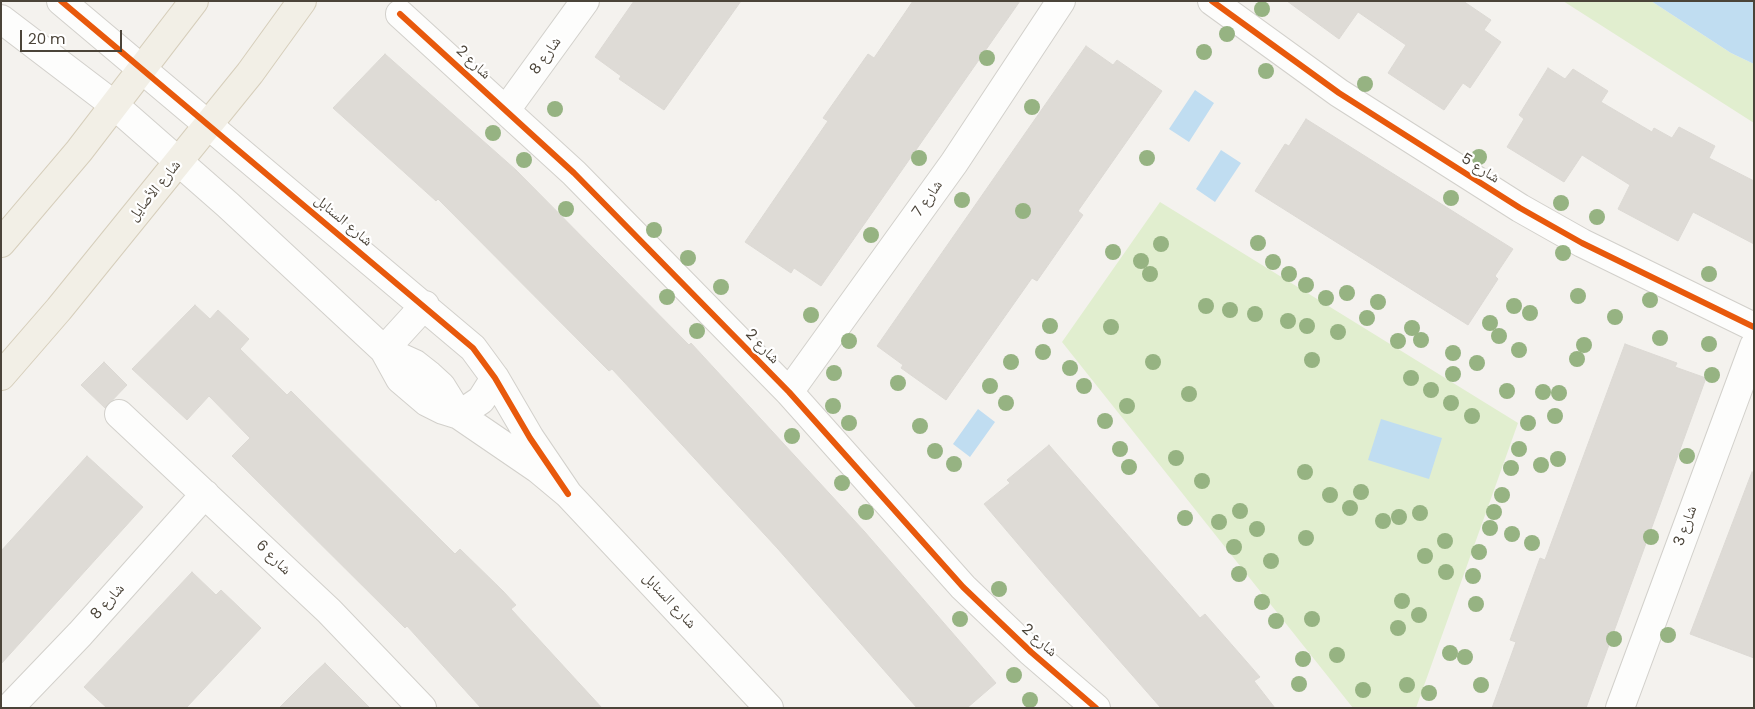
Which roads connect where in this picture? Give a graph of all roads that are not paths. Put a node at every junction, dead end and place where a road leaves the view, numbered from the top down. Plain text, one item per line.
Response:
1 (61, 1) edge
2 (194, 1) edge
3 (302, 1) edge
4 (585, 1) edge
5 (1061, 1) edge
6 (1212, 1) edge
7 (400, 14) dead end
8 (1, 20) edge
9 (142, 68) junction
10 (114, 105) junction
11 (506, 110) junction
12 (208, 124) junction
13 (179, 162) junction
14 (1, 243) edge
15 (425, 305) junction
16 (1754, 327) edge
17 (1754, 346) edge
18 (384, 350) junction
19 (1, 376) edge
20 (495, 378) junction
21 (789, 392) junction
22 (119, 414) dead end
23 (459, 415) junction
24 (205, 494) junction
25 (568, 494) junction
26 (1081, 703) edge
27 (9, 708) edge
28 (422, 708) edge
29 (769, 708) edge
30 (1620, 708) edge

1 - 9 street, شارع السنابل
2 - 9 main road
3 - 12 main road, شارع الأصايل
4 - 11 street, شارع 8
5 - 21 street, شارع 7
6 - 16 street, شارع 5
7 - 11 street, شارع 2
8 - 10 street, شارع السنابل
9 - 10 main road
9 - 12 street, شارع السنابل
10 - 13 street, شارع السنابل
10 - 14 main road
11 - 21 street, شارع 2
12 - 13 main road, شارع الأصايل
12 - 15 street, شارع السنابل
13 - 18 street, شارع السنابل
13 - 19 main road, شارع الأصايل
15 - 18 street
15 - 20 street, شارع السنابل
17 - 30 street, شارع 3
18 - 23 street, شارع السنابل
20 - 23 street
20 - 25 street, شارع السنابل
21 - 26 street, شارع 2
22 - 24 street, شارع 6
23 - 25 street, شارع السنابل
24 - 27 street, شارع 8
24 - 28 street, شارع 6
25 - 29 street, شارع السنابل

